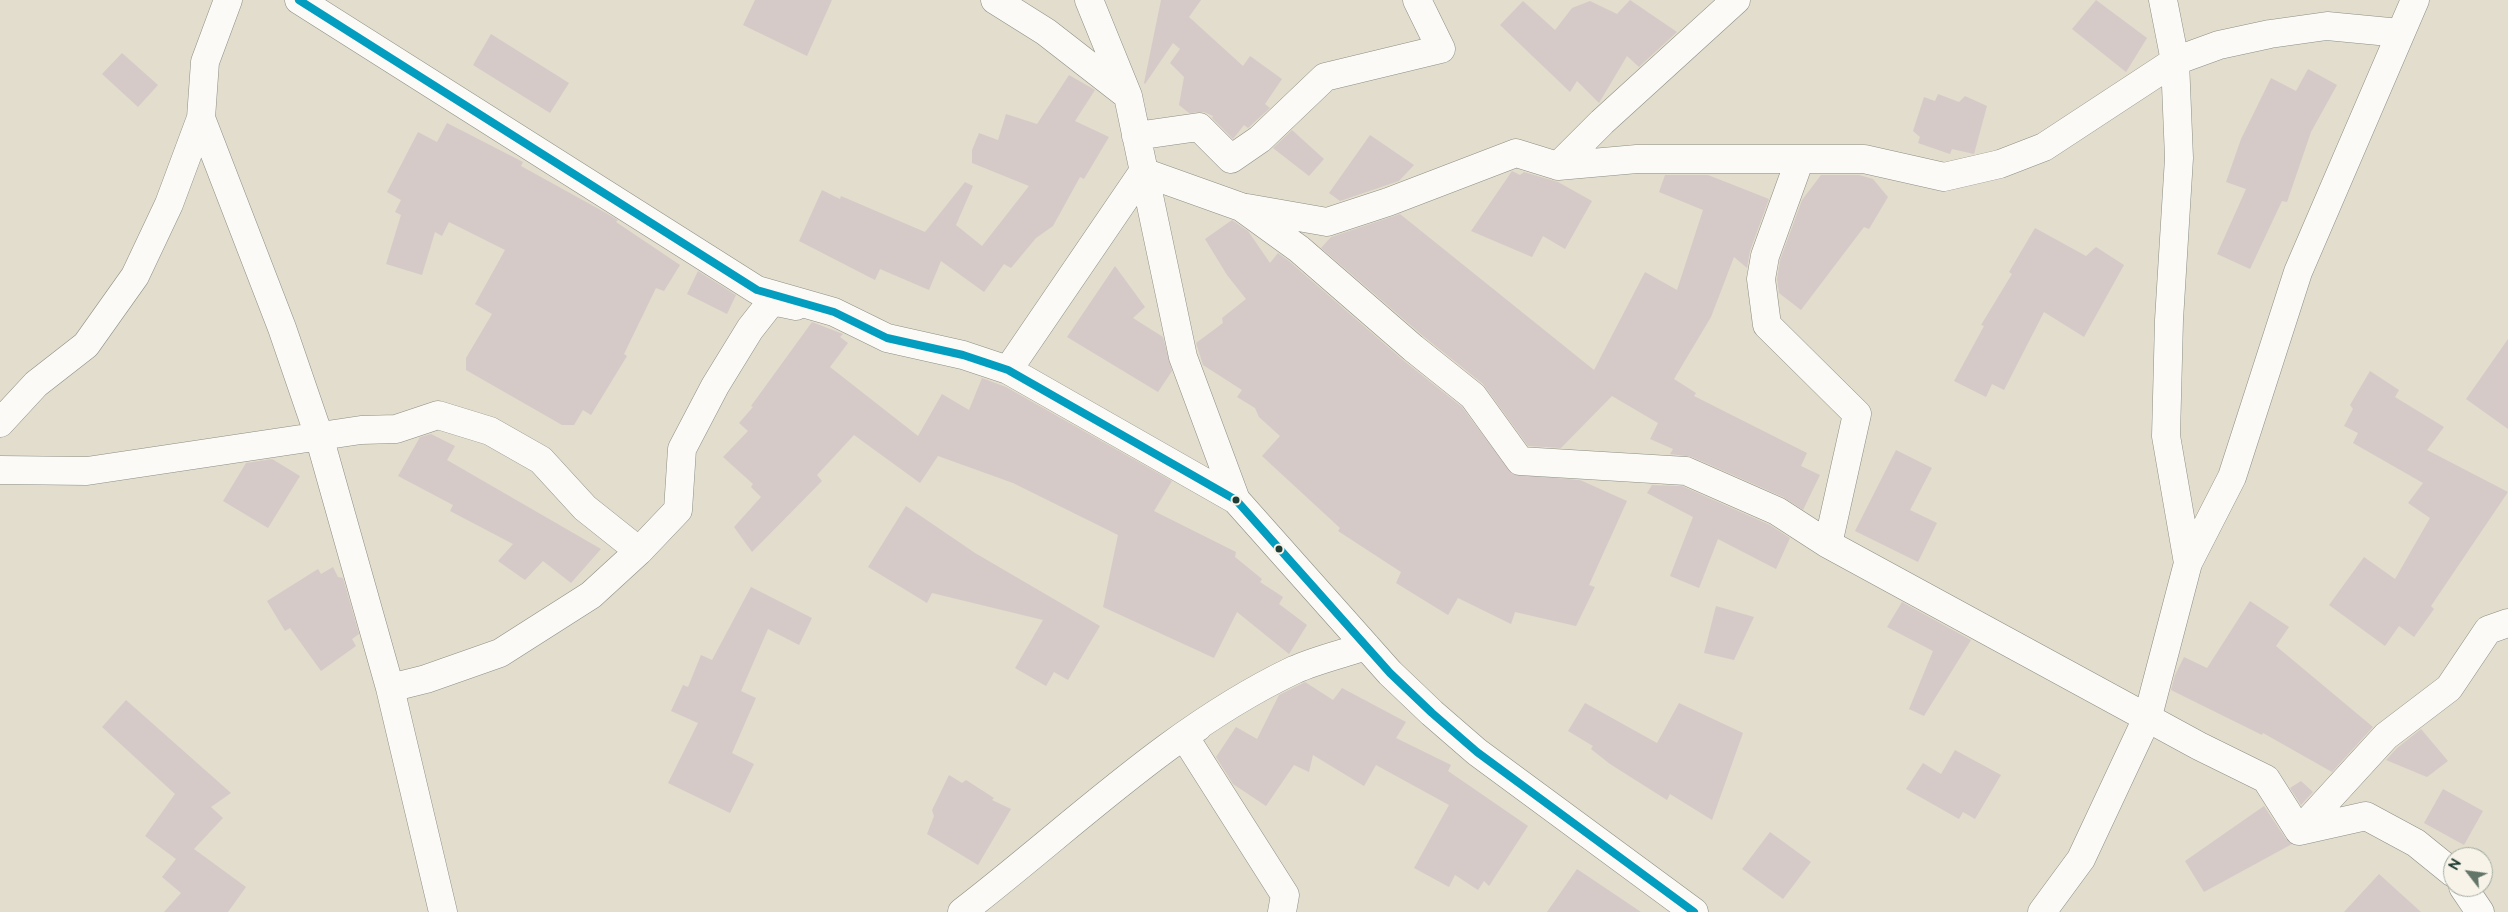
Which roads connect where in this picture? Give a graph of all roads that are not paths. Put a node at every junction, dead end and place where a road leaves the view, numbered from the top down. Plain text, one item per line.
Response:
1 (228, 0) edge
2 (299, 0) edge
3 (995, 0) edge
4 (1089, 0) edge
5 (1417, 0) edge
6 (1736, 0) edge
7 (2163, 0) edge
8 (2415, 0) edge
9 (2400, 33) junction
10 (2175, 61) junction
11 (1128, 96) junction
12 (201, 118) junction
13 (1136, 136) junction
14 (1800, 159) junction
15 (1558, 166) junction
16 (1143, 172) junction
17 (1241, 206) junction
18 (834, 312) junction
19 (1008, 370) junction
20 (0, 422) edge
21 (319, 436) junction
22 (0, 470) edge
23 (1236, 500) junction
24 (1828, 544) junction
25 (639, 551) junction
26 (2188, 563) junction
27 (2508, 623) edge
28 (1366, 646) junction
29 (390, 688) junction
30 (2148, 716) junction
31 (1184, 736) junction
32 (2299, 831) junction
33 (2443, 865) edge
34 (2470, 897) edge
35 (443, 912) edge
36 (962, 912) edge
37 (1282, 912) edge
38 (1694, 912) edge
39 (2042, 912) edge
40 (2480, 912) edge

1 - 12 street
2 - 18 street
3 - 11 street
4 - 11 street
5 - 13 street
6 - 15 street
7 - 10 street
8 - 9 street
9 - 10 street
9 - 26 street
10 - 14 street
10 - 26 street
11 - 13 street
12 - 20 street
12 - 21 street
13 - 16 street
14 - 15 street
14 - 24 street
15 - 17 street
16 - 17 street
16 - 19 street
16 - 23 street
17 - 24 street
18 - 19 street
18 - 25 street
19 - 23 street
21 - 22 street
21 - 25 street
21 - 29 street
23 - 28 street
24 - 30 street
25 - 29 street
26 - 30 street
27 - 32 street
28 - 31 street
28 - 38 street
29 - 35 street
30 - 32 street
30 - 39 street
31 - 36 street
31 - 37 street
32 - 33 street
34 - 40 street

